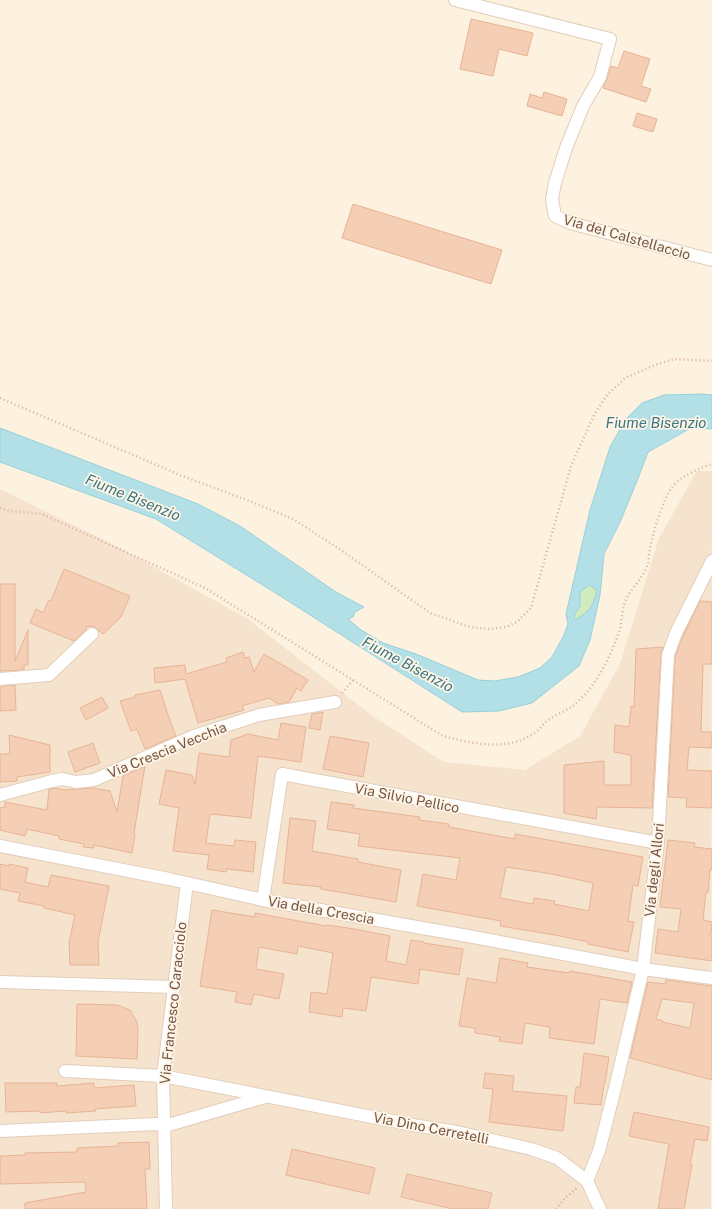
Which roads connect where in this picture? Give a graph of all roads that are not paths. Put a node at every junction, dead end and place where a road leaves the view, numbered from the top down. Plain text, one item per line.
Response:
1 (455, 0) edge
2 (712, 260) edge
3 (712, 561) edge
4 (92, 634) dead end
5 (0, 679) edge
6 (335, 702) dead end
7 (0, 795) edge
8 (658, 843) junction
9 (0, 846) edge
10 (187, 883) junction
11 (262, 900) junction
12 (643, 968) junction
13 (712, 978) edge
14 (0, 982) edge
15 (175, 987) junction
16 (65, 1071) dead end
17 (163, 1076) junction
18 (267, 1096) junction
19 (165, 1126) junction
20 (0, 1131) edge
21 (587, 1181) junction
22 (166, 1209) edge
23 (600, 1209) edge

1 - 2 street, Via del Calstellaccio
3 - 8 street, Via degli Allori
4 - 5 street
6 - 7 street, Via Crescia Vecchia
8 - 11 street, Via Silvio Pellico
8 - 12 street, Via degli Allori
9 - 10 street, Via della Crescia
10 - 11 street, Via della Crescia
10 - 15 street, Via Francesco Caracciolo
11 - 12 street, Via della Crescia
12 - 13 street, Via della Crescia
12 - 21 street, Via degli Allori
14 - 15 street
15 - 17 street, Via Francesco Caracciolo
16 - 17 street, Via Dino Cerretelli
17 - 18 street, Via Dino Cerretelli
17 - 19 street, Via Francesco Caracciolo
18 - 19 street, Via Dino Cerretelli
18 - 21 street, Via Dino Cerretelli
19 - 20 street
19 - 22 street, Via Francesco Caracciolo
21 - 23 street

